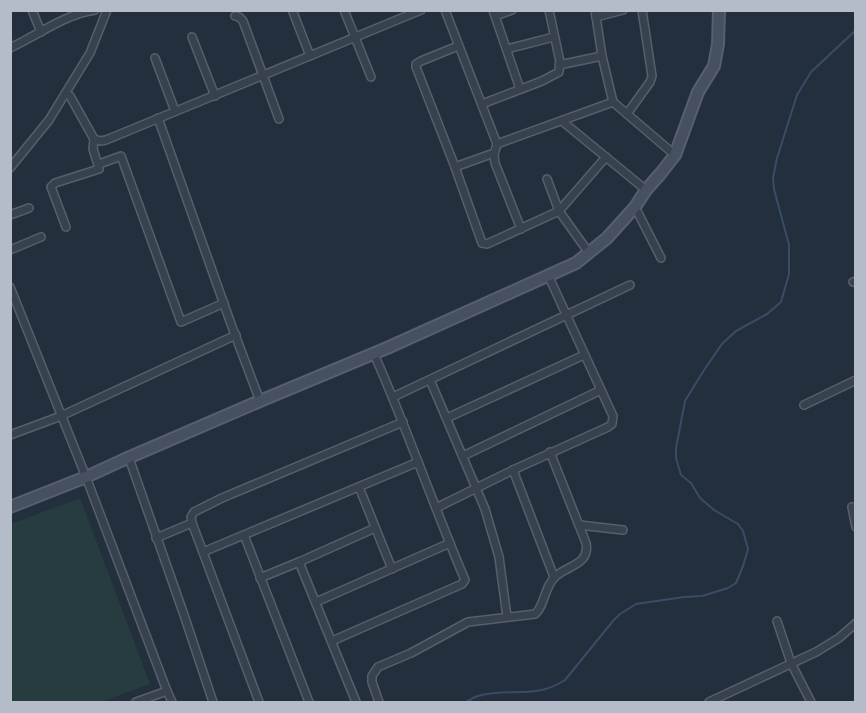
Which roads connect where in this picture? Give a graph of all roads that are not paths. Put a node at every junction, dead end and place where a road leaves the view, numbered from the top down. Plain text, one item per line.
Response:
1 (32, 10) edge
2 (95, 10) edge
3 (107, 10) edge
4 (344, 10) edge
5 (421, 10) edge
6 (445, 10) edge
7 (512, 10) edge
8 (549, 10) edge
9 (622, 10) edge
10 (642, 10) edge
11 (719, 10) edge
12 (293, 12) dead end
13 (494, 13) edge
14 (595, 14) edge
15 (235, 16) dead end
16 (41, 32) junction
17 (192, 37) dead end
18 (354, 37) junction
19 (554, 37) junction
20 (458, 46) junction
21 (10, 48) edge
22 (507, 49) junction
23 (310, 56) junction
24 (602, 56) junction
25 (155, 58) dead end
26 (559, 65) junction
27 (371, 76) dead end
28 (262, 77) junction
29 (520, 89) junction
30 (65, 94) junction
31 (214, 96) junction
32 (613, 102) junction
33 (482, 104) junction
34 (175, 111) junction
35 (627, 114) junction
36 (158, 118) junction
37 (279, 119) dead end
38 (562, 121) junction
39 (94, 139) junction
40 (497, 144) junction
41 (494, 153) junction
42 (675, 155) junction
43 (606, 157) junction
44 (102, 164) dead end
45 (455, 167) junction
46 (10, 168) edge
47 (547, 179) dead end
48 (646, 190) junction
49 (635, 207) junction
50 (29, 208) dead end
51 (559, 211) junction
52 (10, 215) edge
53 (66, 227) dead end
54 (521, 229) junction
55 (41, 237) dead end
56 (10, 250) edge
57 (590, 253) junction
58 (661, 258) dead end
59 (548, 275) junction
60 (630, 285) dead end
61 (10, 287) edge
62 (224, 303) junction
63 (566, 316) junction
64 (236, 335) junction
65 (375, 354) junction
66 (584, 355) junction
67 (430, 380) junction
68 (855, 380) edge
69 (601, 390) junction
70 (393, 397) junction
71 (260, 401) junction
72 (804, 405) dead end
73 (61, 416) junction
74 (447, 418) junction
75 (403, 422) junction
76 (10, 435) edge
77 (550, 452) junction
78 (463, 456) junction
79 (129, 458) junction
80 (418, 462) junction
81 (513, 470) junction
82 (86, 477) junction
83 (359, 487) junction
84 (476, 488) junction
85 (10, 507) edge
86 (852, 507) dead end
87 (436, 508) junction
88 (192, 524) junction
89 (579, 525) junction
90 (855, 527) edge
91 (375, 528) junction
92 (623, 530) dead end
93 (244, 535) junction
94 (156, 538) junction
95 (450, 543) junction
96 (203, 552) junction
97 (298, 562) junction
98 (392, 569) junction
99 (554, 577) junction
100 (260, 578) junction
101 (316, 602) junction
102 (507, 617) junction
103 (777, 621) dead end
104 (855, 623) edge
105 (332, 641) junction
106 (791, 663) junction
107 (167, 691) junction
108 (136, 702) edge
109 (172, 702) edge
110 (213, 702) edge
111 (260, 702) edge
112 (309, 702) edge
113 (356, 702) edge
114 (379, 702) edge
115 (709, 702) edge
116 (811, 702) edge

1 - 16 street
2 - 16 street
3 - 30 street
4 - 18 street
5 - 18 street
6 - 20 street
7 - 13 street
8 - 19 street
9 - 14 street
10 - 35 street
11 - 42 main road
12 - 23 street
13 - 22 street
14 - 24 street
15 - 28 street
16 - 21 street
17 - 31 street
18 - 23 street
18 - 27 street
19 - 22 street
19 - 26 street
20 - 33 street
20 - 45 street
22 - 29 street
23 - 28 street
24 - 26 street
24 - 32 street
25 - 34 street
26 - 29 street
28 - 31 street
28 - 37 street
29 - 33 street
30 - 39 street
30 - 46 street
31 - 34 street
32 - 35 street
32 - 38 street
33 - 40 street
34 - 36 street
35 - 42 street
36 - 39 street
36 - 62 street
38 - 40 street
38 - 43 street
39 - 53 street
40 - 41 street
41 - 45 street
41 - 54 street
42 - 48 main road
43 - 48 street
43 - 51 street
44 - 62 street
45 - 54 street
47 - 51 street
48 - 49 main road
49 - 57 main road
49 - 58 street
50 - 52 street
51 - 54 street
51 - 57 street
55 - 56 street
57 - 59 main road
59 - 63 street
59 - 65 main road
60 - 63 street
61 - 73 street
62 - 64 street
63 - 66 street
63 - 67 street
64 - 71 street
64 - 73 street
65 - 70 street
65 - 71 main road
66 - 69 street
66 - 74 street
67 - 70 street
67 - 74 street
68 - 72 street
69 - 77 street
69 - 78 street
70 - 75 street
71 - 79 main road
73 - 76 street
73 - 82 street
74 - 78 street
75 - 80 street
75 - 88 street
77 - 81 street
77 - 89 street
78 - 84 street
79 - 82 main road
79 - 94 street
80 - 83 street
80 - 87 street
81 - 84 street
81 - 99 street
82 - 85 main road
82 - 107 street
83 - 91 street
83 - 93 street
84 - 87 street
84 - 102 street
86 - 90 street
87 - 95 street
88 - 94 street
88 - 96 street
89 - 92 street
89 - 99 street
91 - 97 street
91 - 98 street
93 - 96 street
93 - 100 street
94 - 110 street
95 - 98 street
95 - 105 street
96 - 111 street
97 - 100 street
97 - 101 street
98 - 101 street
99 - 102 street
100 - 112 street
101 - 105 street
102 - 114 street
103 - 106 street
104 - 106 street
105 - 113 street
106 - 115 street
106 - 116 street
107 - 108 street
107 - 109 street

